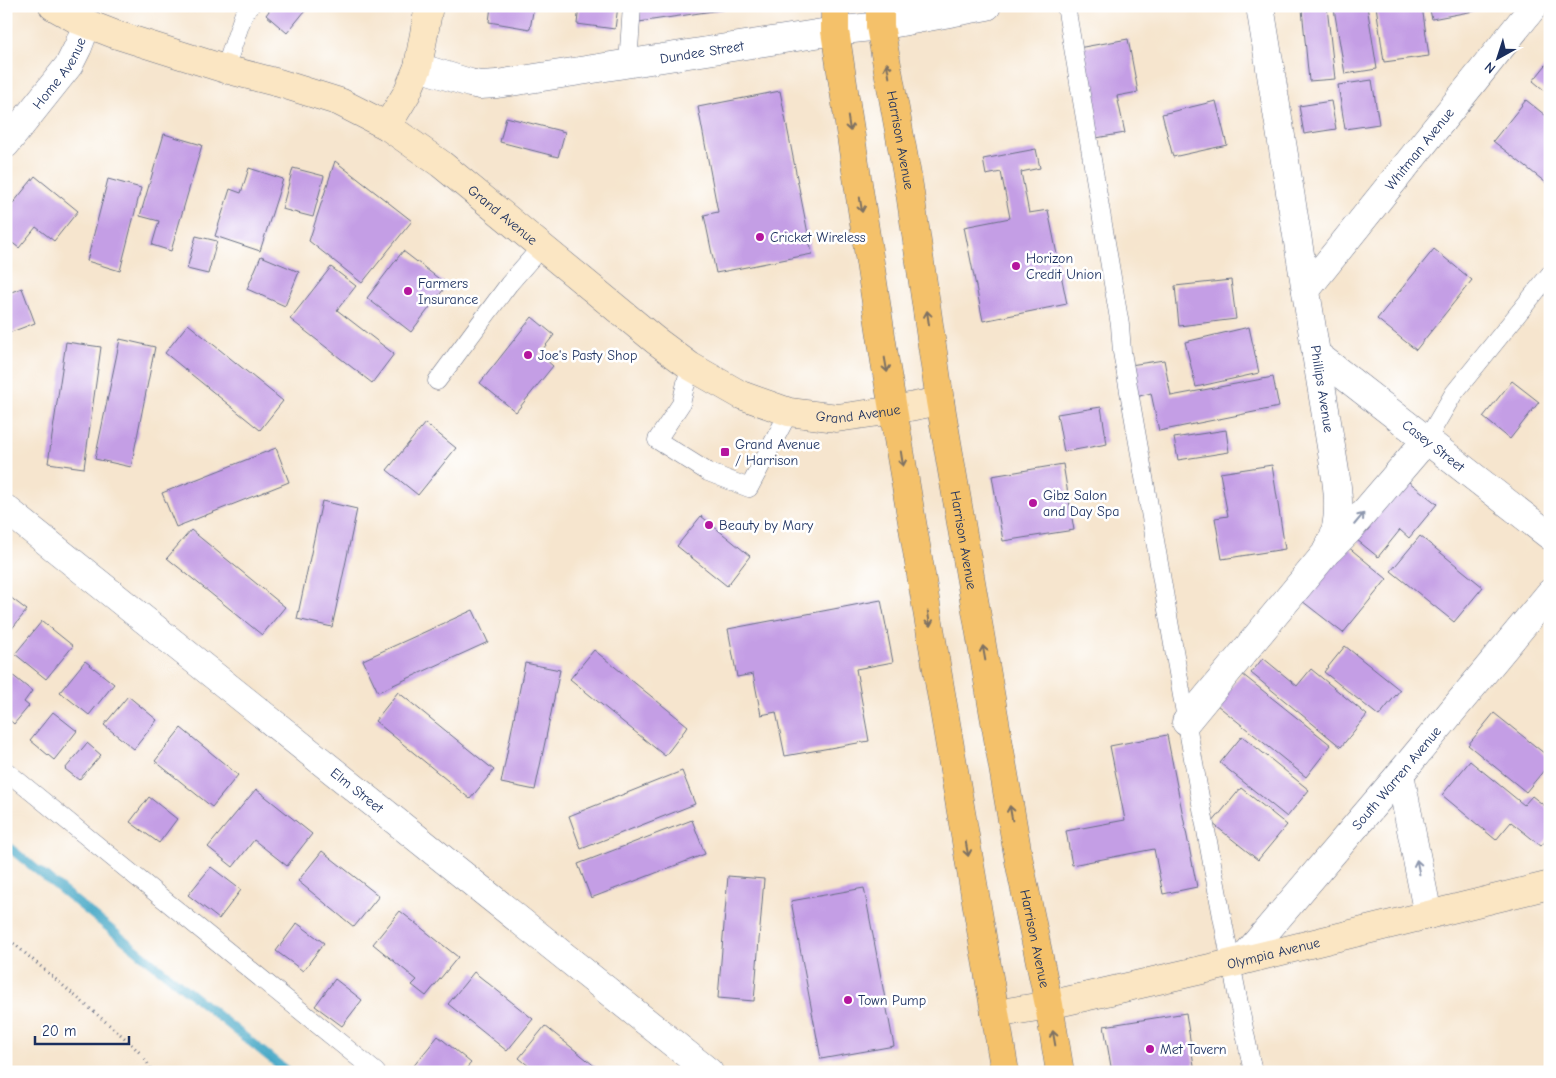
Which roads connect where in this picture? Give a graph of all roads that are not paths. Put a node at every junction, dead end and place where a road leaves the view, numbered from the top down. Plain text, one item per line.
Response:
1 (53, 6) edge
2 (250, 6) edge
3 (429, 6) edge
4 (632, 6) edge
5 (987, 6) edge
6 (1066, 6) edge
7 (1260, 6) edge
8 (1534, 6) edge
9 (880, 16) edge
10 (835, 19) edge
11 (87, 23) junction
12 (628, 64) junction
13 (418, 67) junction
14 (225, 69) junction
15 (388, 126) junction
16 (6, 144) edge
17 (542, 246) junction
18 (1550, 274) edge
19 (1306, 290) junction
20 (1316, 354) junction
21 (690, 366) junction
22 (437, 380) dead end
23 (940, 401) junction
24 (894, 410) junction
25 (789, 412) junction
26 (1427, 440) junction
27 (6, 509) edge
28 (1550, 536) edge
29 (1325, 554) junction
30 (1550, 593) edge
31 (1186, 722) junction
32 (6, 771) edge
33 (1400, 774) junction
34 (1550, 885) edge
35 (1428, 915) junction
36 (1236, 962) junction
37 (1048, 1005) junction
38 (995, 1014) junction
39 (376, 1072) edge
40 (709, 1072) edge
41 (1004, 1072) edge
42 (1060, 1072) edge
43 (1253, 1072) edge

1 - 11 main road, Grand Avenue
2 - 14 lane
3 - 13 main road
4 - 12 lane
5 - 9 street, Dundee Street
6 - 31 lane
7 - 19 street, Phillips Avenue
8 - 19 street, Whitman Avenue
9 - 10 street, Dundee Street
23 -> 9 main road, Harrison Avenue
10 - 12 street, Dundee Street
10 -> 24 main road
11 - 14 main road, Grand Avenue
11 - 16 street, Home Avenue
12 - 13 street, Dundee Street
13 - 15 main road
14 - 15 main road, Grand Avenue
15 - 17 main road, Grand Avenue
17 - 21 main road, Grand Avenue
17 - 22 lane
18 - 26 lane
19 - 20 street, Phillips Avenue
20 - 26 street, Casey Street
20 - 29 street, Phillips Avenue
21 - 25 main road, Grand Avenue
21 - 25 lane
23 - 24 main road, Grand Avenue
37 -> 23 main road, Harrison Avenue
24 - 25 main road, Grand Avenue
24 -> 38 main road
26 - 28 street, Casey Street
29 -> 26 street
27 - 40 street, Elm Street
29 - 31 street, Phillips Avenue
30 - 33 street, South Warren Avenue
31 - 36 lane
32 - 39 lane
35 -> 33 street
33 - 36 street, South Warren Avenue
34 - 35 main road, Olympia Avenue
35 - 36 main road, Olympia Avenue
36 - 37 main road, Olympia Avenue
36 - 43 lane
37 - 38 main road, Olympia Avenue
42 -> 37 main road, Harrison Avenue
38 - 41 main road

